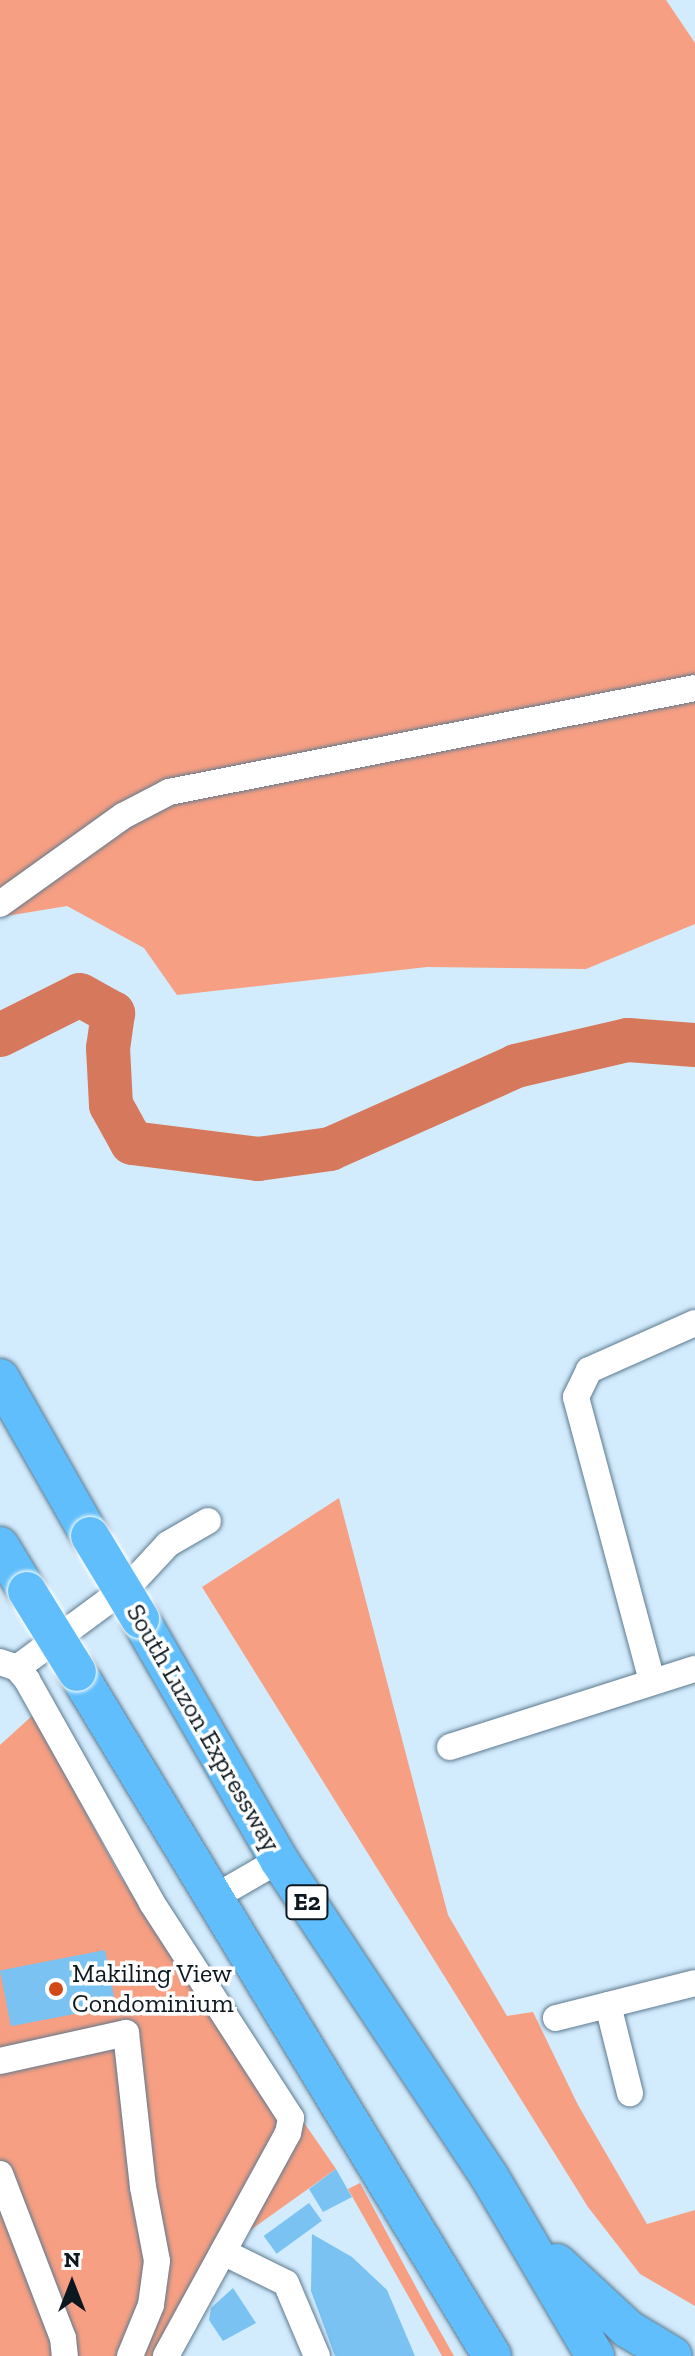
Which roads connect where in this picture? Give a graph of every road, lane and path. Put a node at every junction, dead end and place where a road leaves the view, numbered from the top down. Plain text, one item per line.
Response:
1 (695, 688) edge
2 (0, 904) edge
3 (695, 1323) edge
4 (0, 1378) edge
5 (208, 1521) dead end
6 (0, 1546) edge
7 (8, 1665) edge
8 (695, 1669) edge
9 (652, 1681) junction
10 (450, 1747) dead end
11 (279, 1860) junction
12 (215, 1897) junction
13 (695, 1983) edge
14 (608, 2005) junction
15 (556, 2018) dead end
16 (0, 2061) edge
17 (630, 2093) dead end
18 (0, 2174) edge
19 (489, 2176) junction
20 (223, 2252) junction
21 (65, 2356) edge
22 (130, 2356) edge
23 (166, 2356) edge
24 (317, 2356) edge
25 (492, 2356) edge
26 (595, 2356) edge
27 (673, 2356) edge

1 - 2 street
3 - 9 street
4 - 11 highway, South Luzon Expressway / E2, bridge
5 - 7 street
6 - 12 highway, bridge
7 - 20 street
8 - 9 street
9 - 10 street
11 - 12 street
11 - 19 highway, South Luzon Expressway / E2
12 - 25 highway
13 - 14 street
14 - 15 street
14 - 17 street
16 - 22 street
18 - 21 street
19 - 26 highway, South Luzon Expressway / E2
19 - 27 highway
20 - 23 street
20 - 24 street

